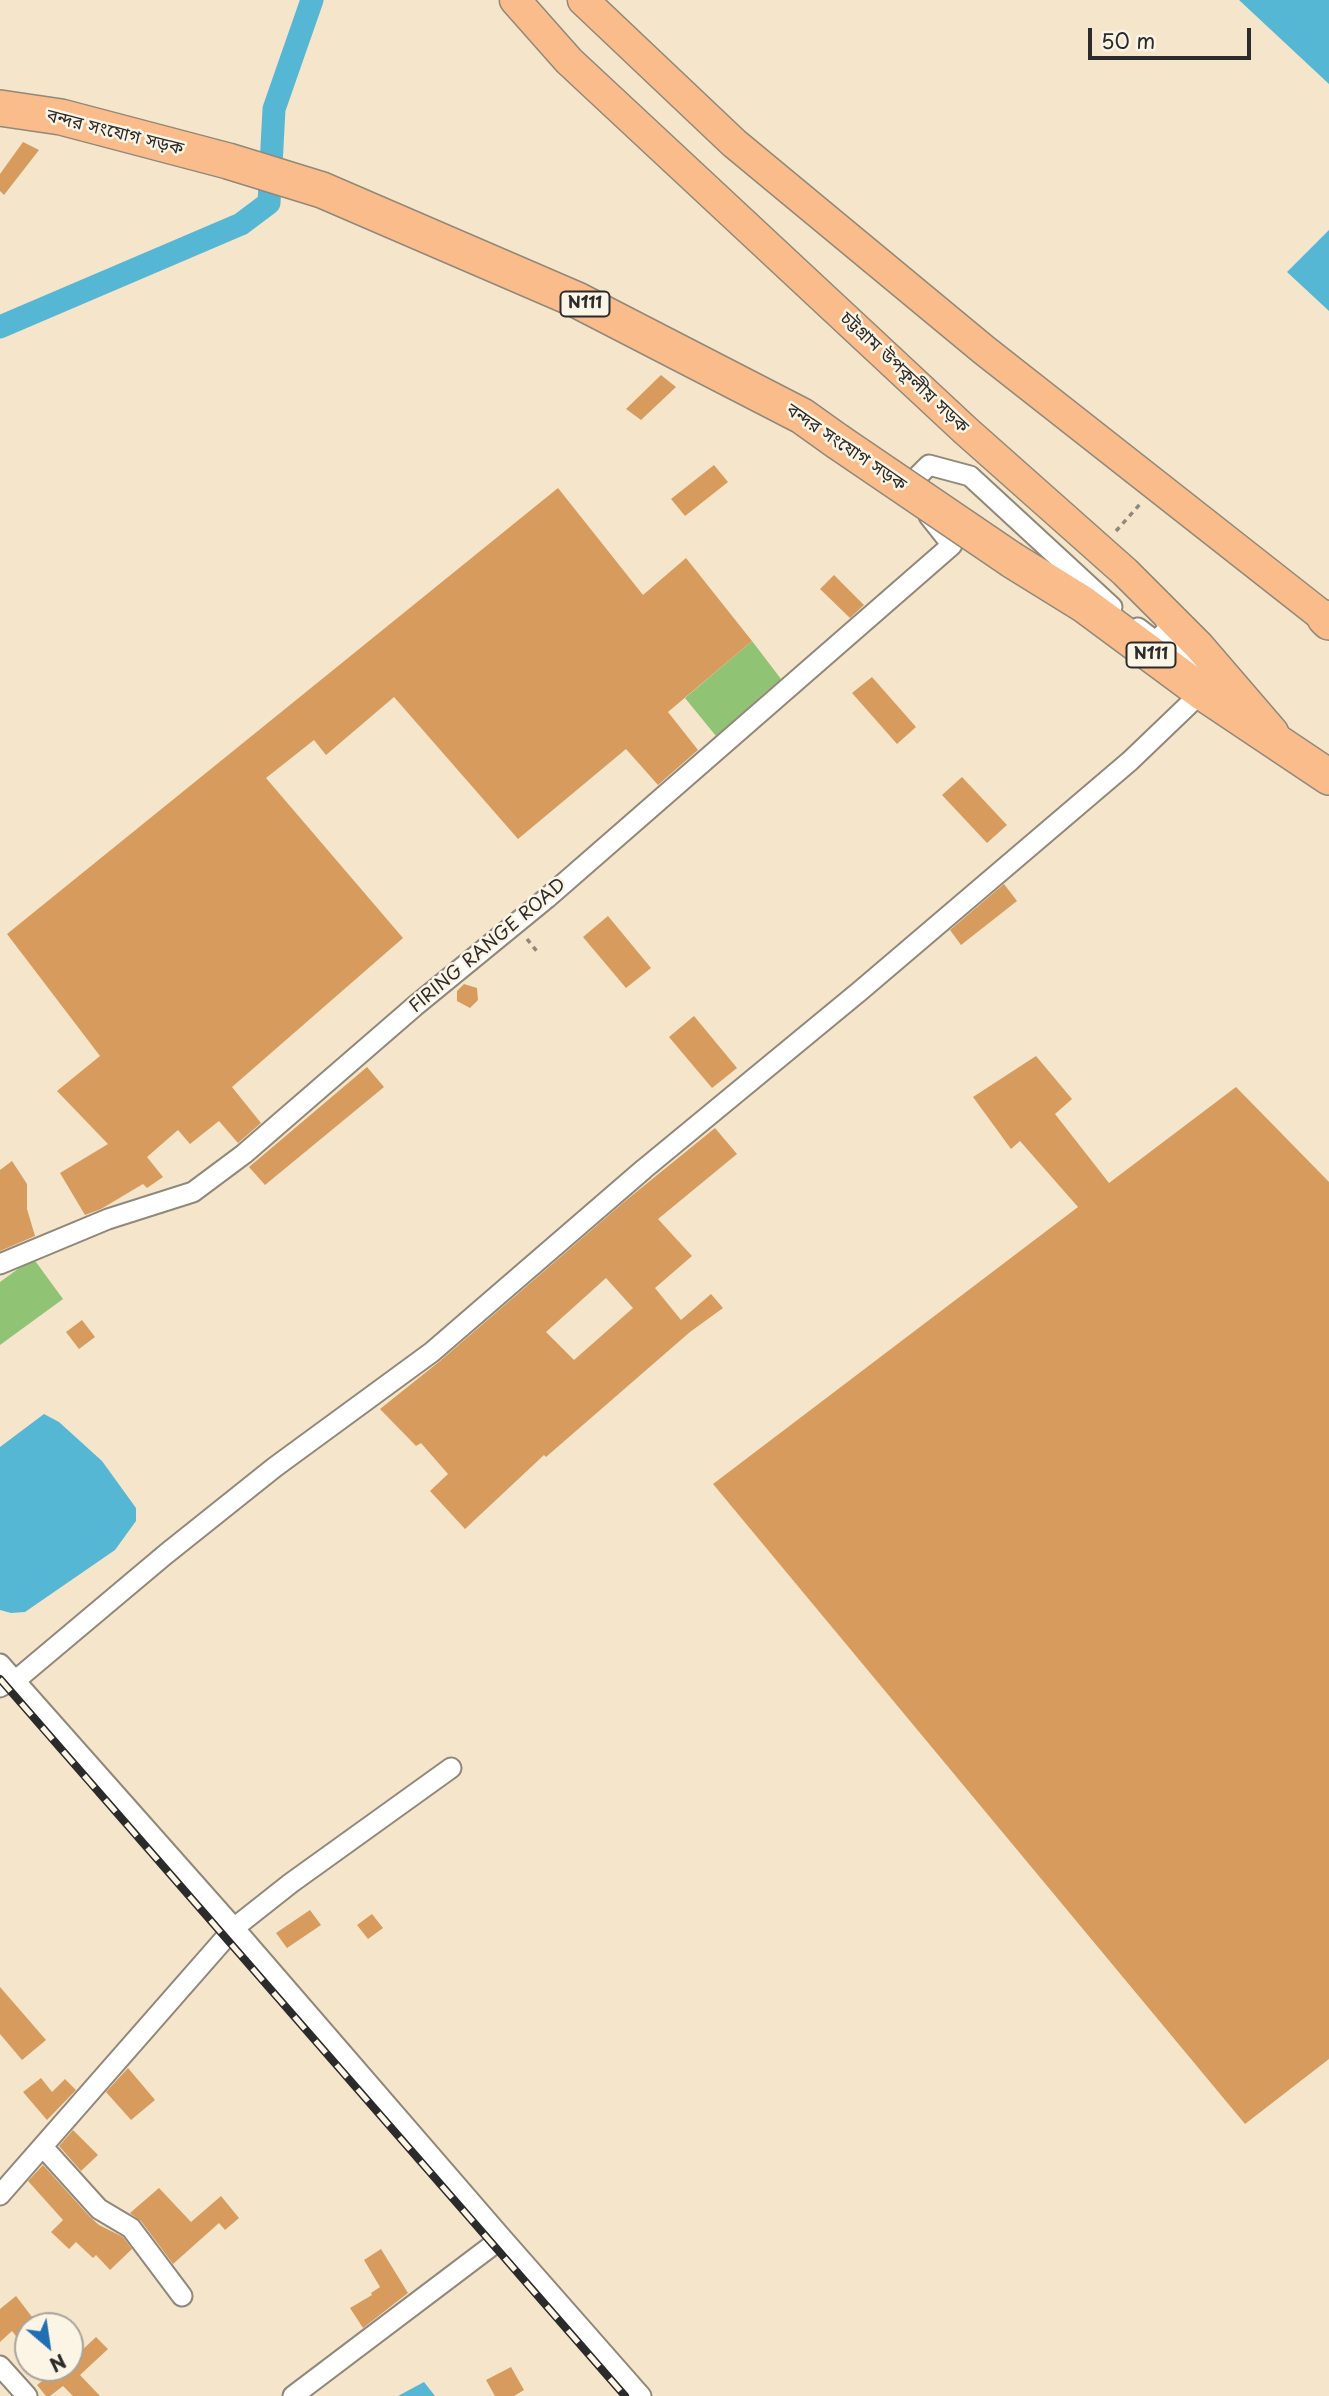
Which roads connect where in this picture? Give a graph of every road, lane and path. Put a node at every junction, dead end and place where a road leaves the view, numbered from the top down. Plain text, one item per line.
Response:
1 (515, 0) edge
2 (583, 0) edge
3 (0, 108) edge
4 (1156, 485) junction
5 (1100, 550) junction
6 (1161, 608) junction
7 (1327, 620) edge
8 (1155, 641) junction
9 (1211, 682) junction
10 (1329, 777) edge
11 (0, 1264) edge
12 (0, 1664) edge
13 (7, 1683) edge
14 (451, 1768) dead end
15 (234, 1928) junction
16 (43, 2147) junction
17 (0, 2195) edge
18 (502, 2238) junction
19 (182, 2296) dead end
20 (0, 2366) edge
21 (27, 2396) edge
22 (293, 2396) edge
23 (641, 2396) edge

1 - 5 main road, চট্টগ্রাম উপকূলীয় সড়ক
2 - 4 main road
3 - 9 highway, বন্দর সংযোগ সড়ক / N111, bridge
4 - 5 path
4 - 7 main road
5 - 6 main road, চট্টগ্রাম উপকূলীয় সড়ক
6 - 8 street
6 - 9 main road, চট্টগ্রাম উপকূলীয় সড়ক
8 - 9 street
8 - 11 street, FIRING RANGE ROAD
9 - 10 highway, বন্দর সংযোগ সড়ক / N111
9 - 13 street
12 - 13 street
13 - 15 street
14 - 15 street
15 - 16 street
15 - 18 street
16 - 17 street
16 - 19 street
18 - 22 street
18 - 23 street
20 - 21 street

